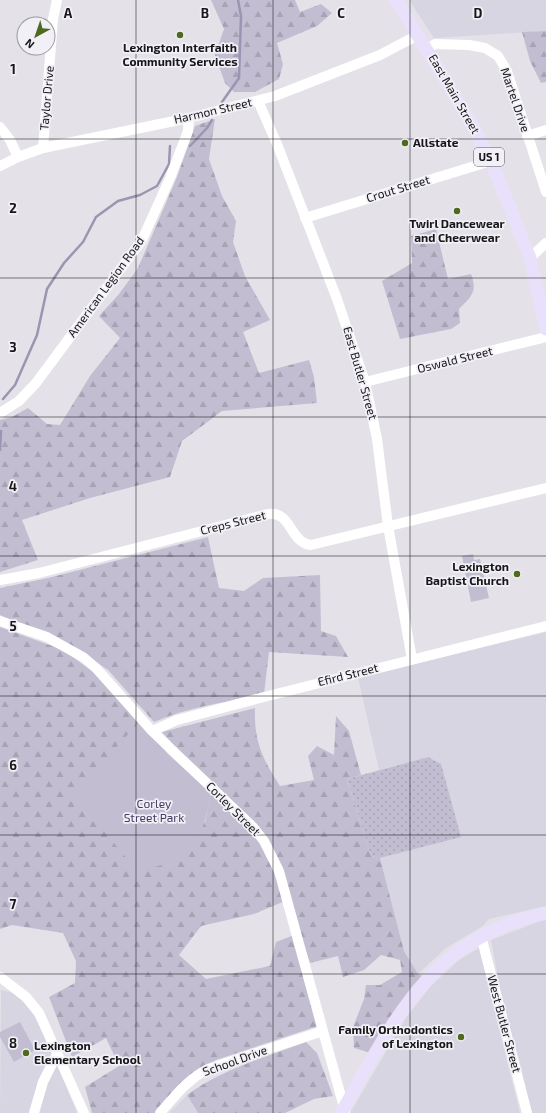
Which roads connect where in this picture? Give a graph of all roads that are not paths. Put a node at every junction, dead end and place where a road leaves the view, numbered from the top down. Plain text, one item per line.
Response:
1 (57, 0) edge
2 (396, 0) edge
3 (418, 35) junction
4 (427, 49) junction
5 (258, 101) junction
6 (189, 118) junction
7 (0, 127) edge
8 (546, 130) edge
9 (527, 136) junction
10 (43, 148) junction
11 (18, 157) junction
12 (491, 161) junction
13 (0, 166) edge
14 (546, 192) edge
15 (305, 218) junction
16 (546, 243) edge
17 (530, 258) junction
18 (546, 329) edge
19 (546, 337) edge
20 (365, 382) junction
21 (0, 413) edge
22 (546, 488) edge
23 (388, 526) junction
24 (0, 580) edge
25 (0, 620) edge
26 (546, 626) edge
27 (412, 659) junction
28 (152, 730) junction
29 (546, 913) edge
30 (481, 936) junction
31 (0, 977) edge
32 (323, 1031) junction
33 (57, 1054) junction
34 (343, 1111) edge
35 (34, 1113) edge
36 (84, 1113) edge
37 (160, 1113) edge
38 (527, 1113) edge

1 - 10 street, Taylor Drive
2 - 3 main road, East Main Street / US 1
3 - 4 main road, East Main Street / US 1
3 - 5 street, Harmon Street
4 - 9 street, Martel Drive
4 - 12 main road, East Main Street / US 1
5 - 6 street, Harmon Street
5 - 15 street, East Butler Street
6 - 10 street, Harmon Street
6 - 21 street, American Legion Road
7 - 11 street
8 - 9 street
9 - 14 street, Martel Drive
10 - 11 street, Harmon Street
11 - 13 street, Harmon Street
12 - 15 street, Crout Street
12 - 17 main road, East Main Street / US 1
15 - 20 street, East Butler Street
16 - 17 street
17 - 18 main road, East Main Street / US 1
19 - 20 street, Oswald Street
20 - 23 street, East Butler Street
22 - 23 street, Creps Street
23 - 24 street, Creps Street
23 - 27 street, East Butler Street
25 - 28 street, Corley Street
26 - 27 street, Efird Street
27 - 28 street, Efird Street
28 - 32 street, Corley Street
29 - 30 main road
30 - 34 main road
30 - 38 street, West Butler Street
31 - 33 street
32 - 34 street, Corley Street
32 - 37 street, School Drive
33 - 35 street
33 - 36 street

